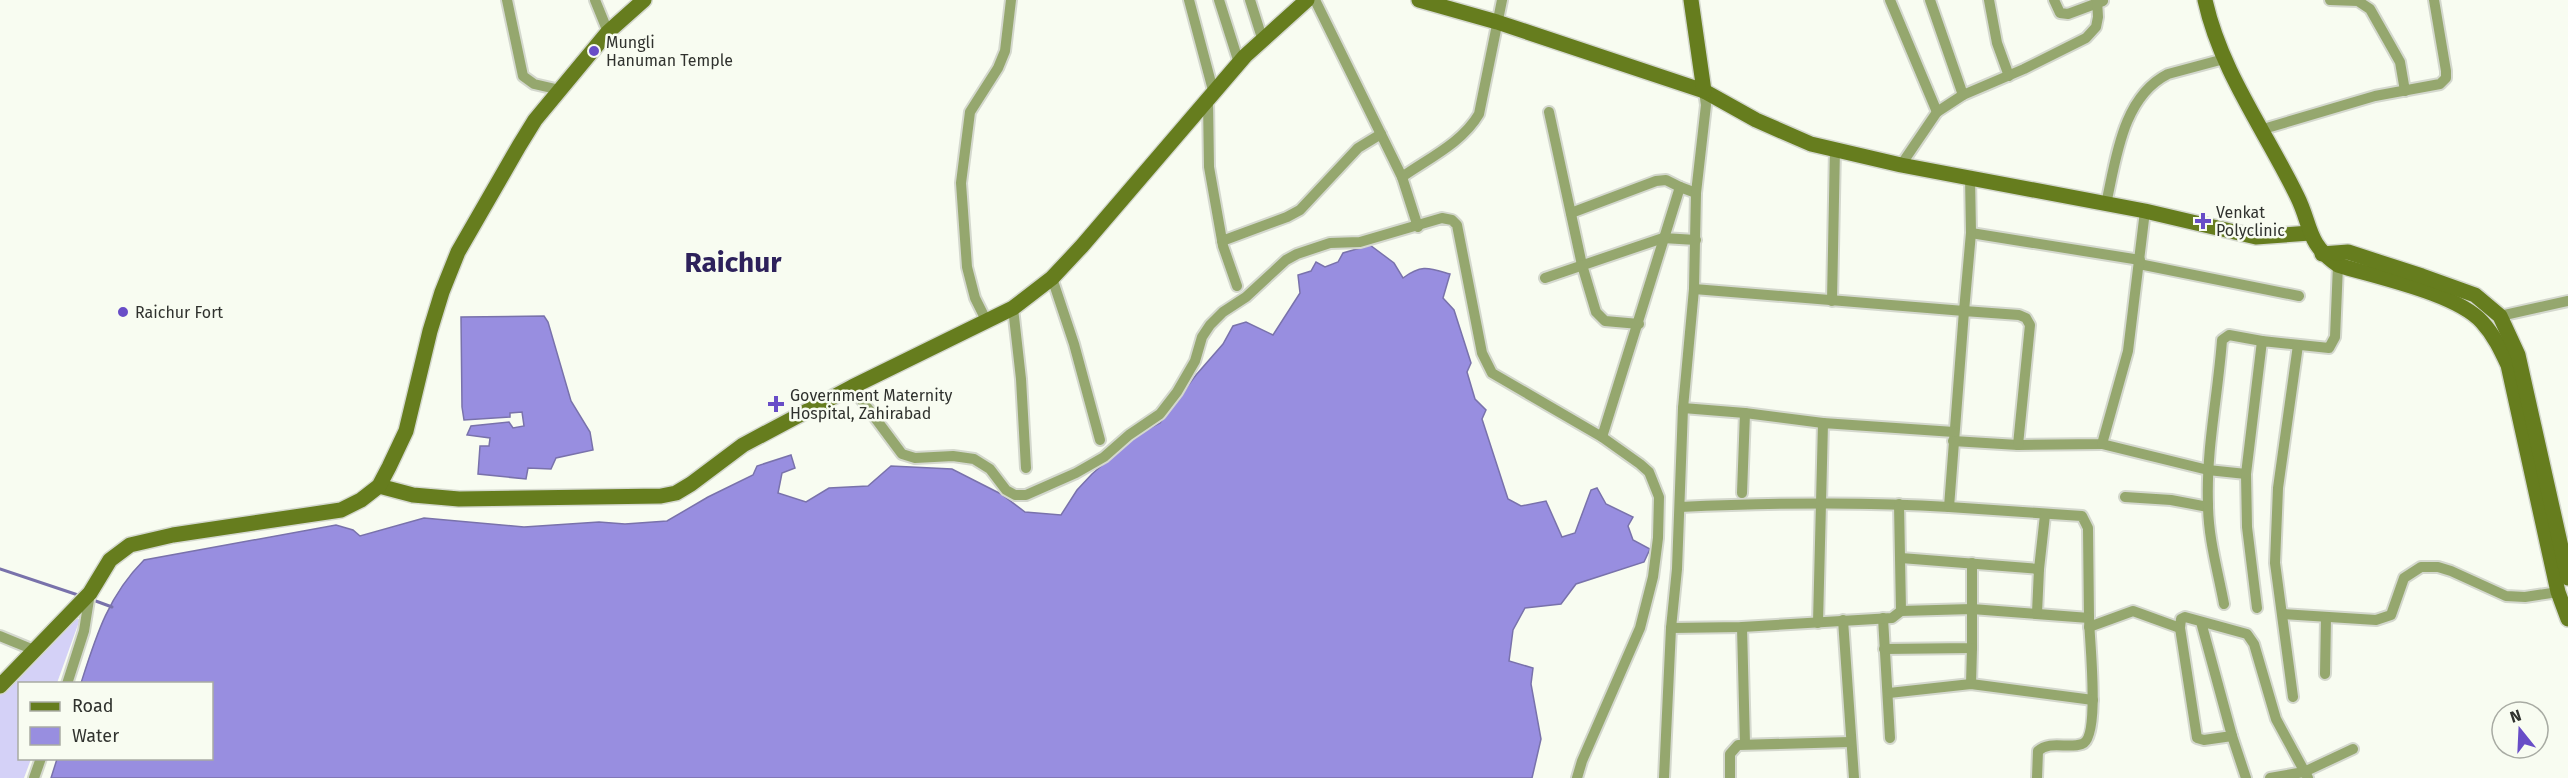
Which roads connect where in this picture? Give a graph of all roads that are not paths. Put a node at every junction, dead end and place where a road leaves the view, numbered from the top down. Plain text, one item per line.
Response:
1 (507, 0) edge
2 (595, 0) edge
3 (1011, 0) edge
4 (1189, 0) edge
5 (1219, 0) edge
6 (1250, 0) edge
7 (1307, 0) edge
8 (1316, 0) edge
9 (1419, 0) edge
10 (1502, 0) edge
11 (1691, 0) edge
12 (1890, 0) edge
13 (1930, 0) edge
14 (1989, 0) edge
15 (2054, 0) edge
16 (2205, 0) edge
17 (2330, 0) edge
18 (2434, 0) edge
19 (2099, 1) edge
20 (637, 3) edge
21 (1497, 22) junction
22 (608, 32) junction
23 (1263, 41) junction
24 (2224, 59) junction
25 (1239, 63) junction
26 (2009, 76) junction
27 (560, 90) junction
28 (1704, 91) junction
29 (2405, 91) junction
30 (1963, 95) junction
31 (1211, 97) junction
32 (1549, 112) dead end
33 (1937, 112) junction
34 (2260, 130) junction
35 (1381, 134) junction
36 (1835, 148) junction
37 (1901, 165) junction
38 (1970, 176) junction
39 (1402, 177) junction
40 (1680, 187) junction
41 (1696, 193) junction
42 (2106, 204) junction
43 (2145, 211) junction
44 (1571, 213) junction
45 (1418, 227) junction
46 (2310, 233) junction
47 (1971, 234) junction
48 (1663, 238) junction
49 (1696, 240) junction
50 (1222, 241) junction
51 (2322, 254) junction
52 (2140, 262) junction
53 (1582, 265) junction
54 (2338, 265) junction
55 (1052, 278) junction
56 (1545, 278) dead end
57 (1237, 286) dead end
58 (1694, 289) junction
59 (2299, 296) dead end
60 (1832, 301) junction
61 (2568, 301) edge
62 (1013, 308) junction
63 (1964, 311) junction
64 (2500, 316) junction
65 (987, 322) junction
66 (1639, 324) junction
67 (2262, 341) junction
68 (2298, 345) junction
69 (852, 387) junction
70 (1683, 408) junction
71 (1745, 413) junction
72 (1823, 423) junction
73 (1954, 436) junction
74 (1602, 437) junction
75 (1100, 440) dead end
76 (2102, 444) junction
77 (2018, 445) junction
78 (1026, 468) dead end
79 (2208, 470) junction
80 (2246, 474) junction
81 (379, 486) junction
82 (1742, 493) dead end
83 (2125, 497) dead end
84 (1820, 503) junction
85 (1899, 504) junction
86 (1680, 507) junction
87 (1949, 507) junction
88 (2208, 507) junction
89 (2045, 515) junction
90 (1901, 558) junction
91 (1972, 563) junction
92 (2039, 569) junction
93 (2568, 578) edge
94 (91, 590) junction
95 (2558, 592) junction
96 (2224, 604) dead end
97 (2257, 608) dead end
98 (1972, 609) junction
99 (1901, 611) junction
100 (2037, 613) junction
101 (2283, 614) junction
102 (2326, 617) junction
103 (1883, 618) junction
104 (2568, 619) edge
105 (1844, 620) junction
106 (2089, 622) junction
107 (2201, 622) junction
108 (1818, 623) junction
109 (1742, 627) junction
110 (1671, 628) junction
111 (2180, 628) junction
112 (0, 636) edge
113 (1972, 648) junction
114 (1884, 649) junction
115 (34, 650) junction
116 (2325, 674) dead end
117 (68, 682) edge
118 (1971, 684) junction
119 (0, 686) edge
120 (1889, 693) junction
121 (2293, 697) dead end
122 (2093, 700) junction
123 (2232, 736) junction
124 (1890, 738) dead end
125 (1850, 742) junction
126 (1745, 744) junction
127 (2353, 749) dead end
128 (41, 760) edge
129 (2306, 775) edge
130 (34, 778) edge
131 (1576, 778) edge
132 (1664, 778) edge
133 (1730, 778) edge
134 (1854, 778) edge
135 (2037, 778) edge
136 (2246, 778) edge
137 (2270, 778) edge

1 - 27 street
2 - 22 street
3 - 65 street
4 - 31 street
5 - 25 street
6 - 23 street
7 - 23 main road
8 - 35 street
9 - 21 main road
10 - 21 street
11 - 28 main road
12 - 33 street
13 - 30 street
14 - 26 street
15 - 19 street
16 - 24 main road
17 - 29 street
18 - 29 street
19 - 26 street
20 - 22 main road
21 - 28 main road
21 - 39 street
22 - 27 main road
23 - 25 main road
24 - 34 main road
24 - 42 street
25 - 31 main road
26 - 30 street
27 - 81 main road
28 - 36 main road
28 - 41 street
29 - 34 street
30 - 33 street
31 - 50 street
31 - 55 main road
32 - 44 street
33 - 37 street
34 - 46 main road
35 - 39 street
35 - 50 street
36 - 37 main road
36 - 60 street
37 - 38 main road
38 - 42 main road
38 - 47 street
39 - 45 street
40 - 41 street
40 - 44 street
40 - 48 street
41 - 49 street
42 - 43 main road
43 - 46 main road
43 - 52 street
44 - 53 street
45 - 69 street
45 - 74 street
46 - 51 main road
47 - 52 street
47 - 63 street
48 - 49 street
48 - 53 street
48 - 66 street
49 - 58 street
50 - 57 street
51 - 54 main road
51 - 64 main road
52 - 59 street
52 - 76 street
53 - 56 street
53 - 66 street
54 - 68 street
54 - 95 main road
55 - 62 main road
55 - 75 street
58 - 60 street
58 - 70 street
60 - 63 street
61 - 64 street
62 - 65 main road
62 - 78 street
63 - 73 street
63 - 77 street
64 - 93 main road
65 - 69 main road
66 - 74 street
67 - 68 street
67 - 79 street
67 - 80 street
68 - 101 street
69 - 81 main road
70 - 71 street
70 - 86 street
71 - 72 street
71 - 82 street
72 - 73 street
72 - 84 street
73 - 77 street
73 - 87 street
74 - 131 street
76 - 77 street
76 - 79 street
79 - 80 street
79 - 88 street
80 - 97 street
81 - 94 main road
83 - 88 street
84 - 85 street
84 - 86 street
84 - 108 street
85 - 87 street
85 - 90 street
86 - 110 street
87 - 89 street
88 - 96 street
89 - 92 street
89 - 106 street
90 - 91 street
90 - 99 street
91 - 92 street
91 - 98 street
92 - 100 street
94 - 115 main road
94 - 117 street
95 - 102 street
95 - 104 main road
98 - 99 street
98 - 100 street
98 - 113 street
99 - 103 street
100 - 106 street
101 - 102 street
101 - 121 street
102 - 116 street
103 - 105 street
103 - 114 street
105 - 108 street
105 - 125 street
106 - 111 street
106 - 122 street
107 - 111 street
107 - 123 street
107 - 129 street
108 - 109 street
109 - 110 street
109 - 126 street
110 - 132 street
111 - 123 street
112 - 115 street
113 - 114 street
113 - 118 street
114 - 120 street
115 - 119 main road
118 - 120 street
118 - 122 street
120 - 124 street
122 - 135 street
123 - 136 street
125 - 126 street
125 - 134 street
126 - 133 street
127 - 129 street
128 - 130 street
129 - 137 street

